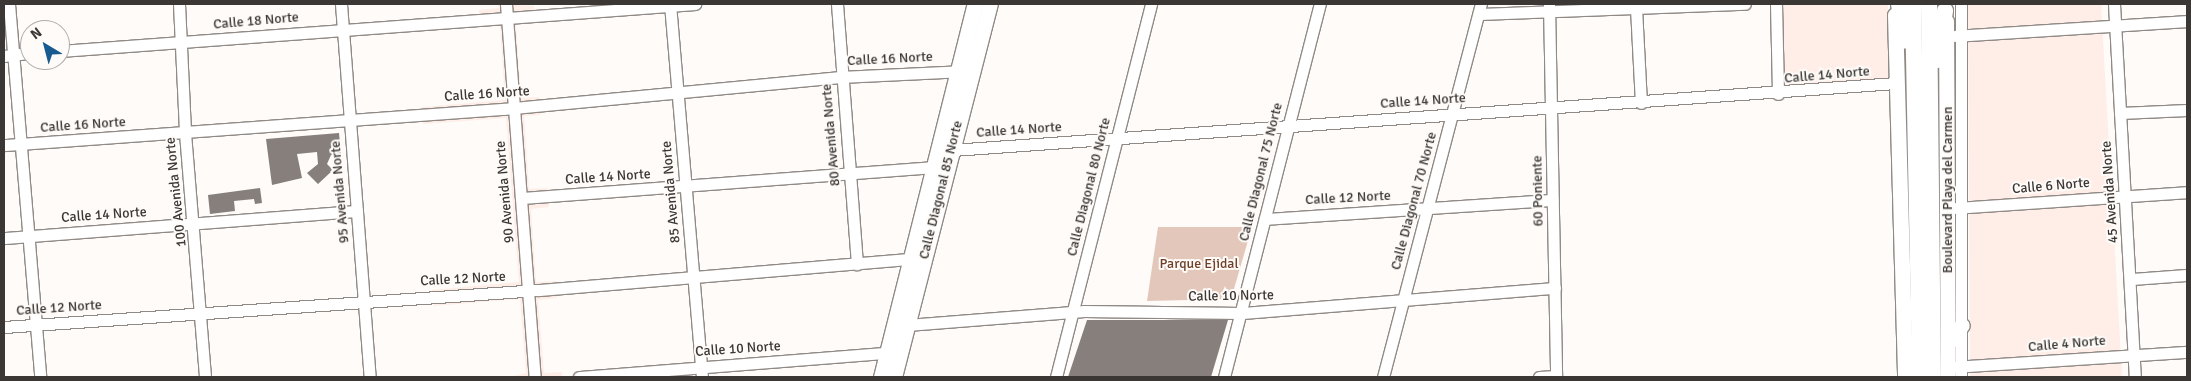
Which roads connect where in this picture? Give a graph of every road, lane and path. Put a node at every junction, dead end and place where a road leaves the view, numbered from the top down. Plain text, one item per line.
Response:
1 (9, 4) edge
2 (179, 4) edge
3 (341, 4) edge
4 (506, 4) edge
5 (695, 4) edge
6 (837, 4) edge
7 (975, 4) edge
8 (990, 4) edge
9 (1151, 4) edge
10 (1320, 4) edge
11 (1716, 4) edge
12 (1744, 4) edge
13 (1776, 4) edge
14 (1897, 4) edge
15 (1913, 4) edge
16 (1929, 4) edge
17 (1961, 4) edge
18 (2114, 4) edge
19 (670, 5) edge
20 (1945, 7) edge
21 (1549, 8) edge
22 (1636, 8) junction
23 (1480, 9) edge
24 (507, 16) junction
25 (2187, 22) edge
26 (2115, 26) junction
27 (343, 28) junction
28 (1954, 36) junction
29 (181, 43) junction
30 (70, 50) edge
31 (8, 55) edge
32 (965, 71) junction
33 (840, 77) junction
34 (1896, 83) junction
35 (677, 92) junction
36 (1778, 94) junction
37 (1914, 101) junction
38 (1641, 102) junction
39 (513, 108) junction
40 (1552, 108) junction
41 (1930, 110) junction
42 (2187, 110) edge
43 (2120, 113) junction
44 (1452, 114) junction
45 (350, 120) junction
46 (1288, 125) junction
47 (185, 133) junction
48 (1116, 138) junction
49 (22, 144) junction
50 (4, 145) edge
51 (952, 150) junction
52 (936, 167) junction
53 (849, 171) junction
54 (686, 186) junction
55 (2187, 192) edge
56 (2125, 195) junction
57 (521, 198) junction
58 (1552, 200) junction
59 (1954, 208) junction
60 (1428, 209) junction
61 (357, 211) junction
62 (1265, 218) junction
63 (195, 223) junction
64 (30, 236) junction
65 (4, 238) edge
66 (919, 258) junction
67 (857, 264) junction
68 (1949, 271) junction
69 (2187, 275) edge
70 (694, 277) junction
71 (2131, 279) junction
72 (1555, 288) junction
73 (1962, 288) junction
74 (527, 291) junction
75 (1403, 301) junction
76 (365, 302) junction
77 (1074, 312) junction
78 (1242, 312) junction
79 (202, 313) junction
80 (36, 325) junction
81 (907, 325) junction
82 (1962, 325) junction
83 (4, 327) edge
84 (1926, 340) junction
85 (1949, 342) junction
86 (894, 352) junction
87 (2187, 352) edge
88 (2134, 354) junction
89 (701, 372) edge
90 (1955, 372) edge
91 (40, 377) edge
92 (205, 377) edge
93 (370, 377) edge
94 (535, 377) edge
95 (579, 377) edge
96 (881, 377) edge
97 (894, 377) edge
98 (1056, 377) edge
99 (1224, 377) edge
100 (1383, 377) edge
101 (1539, 377) edge
102 (1556, 377) edge
103 (1905, 377) edge
104 (1920, 377) edge
105 (1933, 377) edge
106 (2135, 377) edge

1 - 31 street
2 - 29 street, 100 Avenida Norte
3 - 27 street, 95 Avenida Norte
4 - 24 street, 90 Avenida Norte
5 - 19 street, Calle 18 Norte
6 - 33 street, 80 Avenida Norte
7 - 32 main road, Calle Diagonal 85 Norte
8 - 32 main road, Calle Diagonal 85 Norte
9 - 48 street, Calle Diagonal 80 Norte
10 - 46 street, Calle Diagonal 75 Norte
11 - 12 street
11 - 22 street
13 - 36 street
14 - 34 main road
14 - 37 highway
15 - 37 highway
16 - 41 highway
17 - 28 street
18 - 26 street, 45 Avenida Norte
19 - 24 street, Calle 18 Norte
19 - 35 street, 85 Avenida Norte
20 - 28 main road, Boulevard Playa del Carmen
20 - 41 highway
21 - 22 street
21 - 23 street
21 - 40 street, 60 Poniente
22 - 38 street
23 - 44 street, Calle Diagonal 70 Norte
24 - 27 street, Calle 18 Norte
24 - 39 street, 90 Avenida Norte
25 - 26 street
26 - 28 street
26 - 43 street, 45 Avenida Norte
27 - 29 street, Calle 18 Norte
27 - 45 street, 95 Avenida Norte
28 - 59 main road, Boulevard Playa del Carmen
29 - 30 street, Calle 18 Norte
29 - 47 street, 100 Avenida Norte
31 - 49 street
32 - 33 street, Calle 16 Norte
32 - 51 main road, Calle Diagonal 85 Norte
32 - 52 main road, Calle Diagonal 85 Norte
33 - 35 street, Calle 16 Norte
33 - 53 street, 80 Avenida Norte
34 - 36 street, Calle 14 Norte
34 - 103 main road
35 - 39 street, Calle 16 Norte
35 - 54 street, 85 Avenida Norte
36 - 38 street, Calle 14 Norte
37 - 84 highway
38 - 40 street, Calle 14 Norte
39 - 45 street, Calle 16 Norte
39 - 57 street, 90 Avenida Norte
40 - 44 street, Calle 14 Norte
40 - 58 street, 60 Poniente
41 - 84 highway
42 - 43 street
43 - 56 street, 45 Avenida Norte
44 - 46 street, Calle 14 Norte
44 - 60 street, Calle Diagonal 70 Norte
45 - 47 street, Calle 16 Norte
45 - 61 street, 95 Avenida Norte
46 - 48 street, Calle 14 Norte
46 - 62 street, Calle Diagonal 75 Norte
47 - 49 street, Calle 16 Norte
47 - 63 street, 100 Avenida Norte
48 - 51 street, Calle 14 Norte
48 - 77 street, Calle Diagonal 80 Norte
49 - 50 street, Calle 16 Norte
49 - 64 street
51 - 66 main road, Calle Diagonal 85 Norte
52 - 53 street, Calle 14 Norte
52 - 66 main road, Calle Diagonal 85 Norte
53 - 54 street, Calle 14 Norte
53 - 67 street, 80 Avenida Norte
54 - 57 street, Calle 14 Norte
54 - 70 street, 85 Avenida Norte
55 - 56 street, Calle 6 Norte
56 - 59 street, Calle 6 Norte
56 - 71 street, 45 Avenida Norte
57 - 74 street, 90 Avenida Norte
58 - 60 street, Calle 12 Norte
58 - 72 street, 60 Poniente
59 - 68 main road, Boulevard Playa del Carmen
59 - 73 street
60 - 62 street, Calle 12 Norte
60 - 75 street, Calle Diagonal 70 Norte
61 - 63 street, Calle 14 Norte
61 - 76 street, 95 Avenida Norte
62 - 78 street, Calle Diagonal 75 Norte
63 - 64 street, Calle 14 Norte
63 - 79 street, 100 Avenida Norte
64 - 65 street, Calle 14 Norte
64 - 80 street
66 - 67 street, Calle 12 Norte
66 - 81 main road, Calle Diagonal 85 Norte
66 - 86 main road, Calle Diagonal 85 Norte
67 - 70 street, Calle 12 Norte
68 - 73 main road
68 - 85 main road, Boulevard Playa del Carmen
69 - 71 street
70 - 74 street, Calle 12 Norte
70 - 89 street, 85 Avenida Norte
71 - 88 street, 45 Avenida Norte
72 - 75 street, Calle 10 Norte
72 - 102 street, 60 Poniente
73 - 82 street
74 - 76 street, Calle 12 Norte
74 - 94 street, 90 Avenida Norte
75 - 78 street, Calle 10 Norte
75 - 100 street, Calle Diagonal 70 Norte
76 - 79 street, Calle 12 Norte
76 - 93 street, 95 Avenida Norte
77 - 78 street, Calle 10 Norte
77 - 81 street, Calle 10 Norte
77 - 98 street, Calle Diagonal 80 Norte
78 - 99 street, Calle Diagonal 75 Norte
79 - 80 street, Calle 12 Norte
79 - 92 street, 100 Avenida Norte
80 - 83 street, Calle 12 Norte
80 - 91 street
81 - 86 main road, Calle Diagonal 85 Norte
82 - 85 main road
82 - 90 street
84 - 104 highway
84 - 105 highway
85 - 90 main road, Boulevard Playa del Carmen
86 - 89 street, Calle 10 Norte
86 - 96 main road, Calle Diagonal 85 Norte
86 - 97 main road, Calle Diagonal 85 Norte
87 - 88 street, Calle 4 Norte
88 - 90 street, Calle 4 Norte
88 - 106 street, 45 Avenida Norte
89 - 95 street, Calle 10 Norte
101 - 102 street

